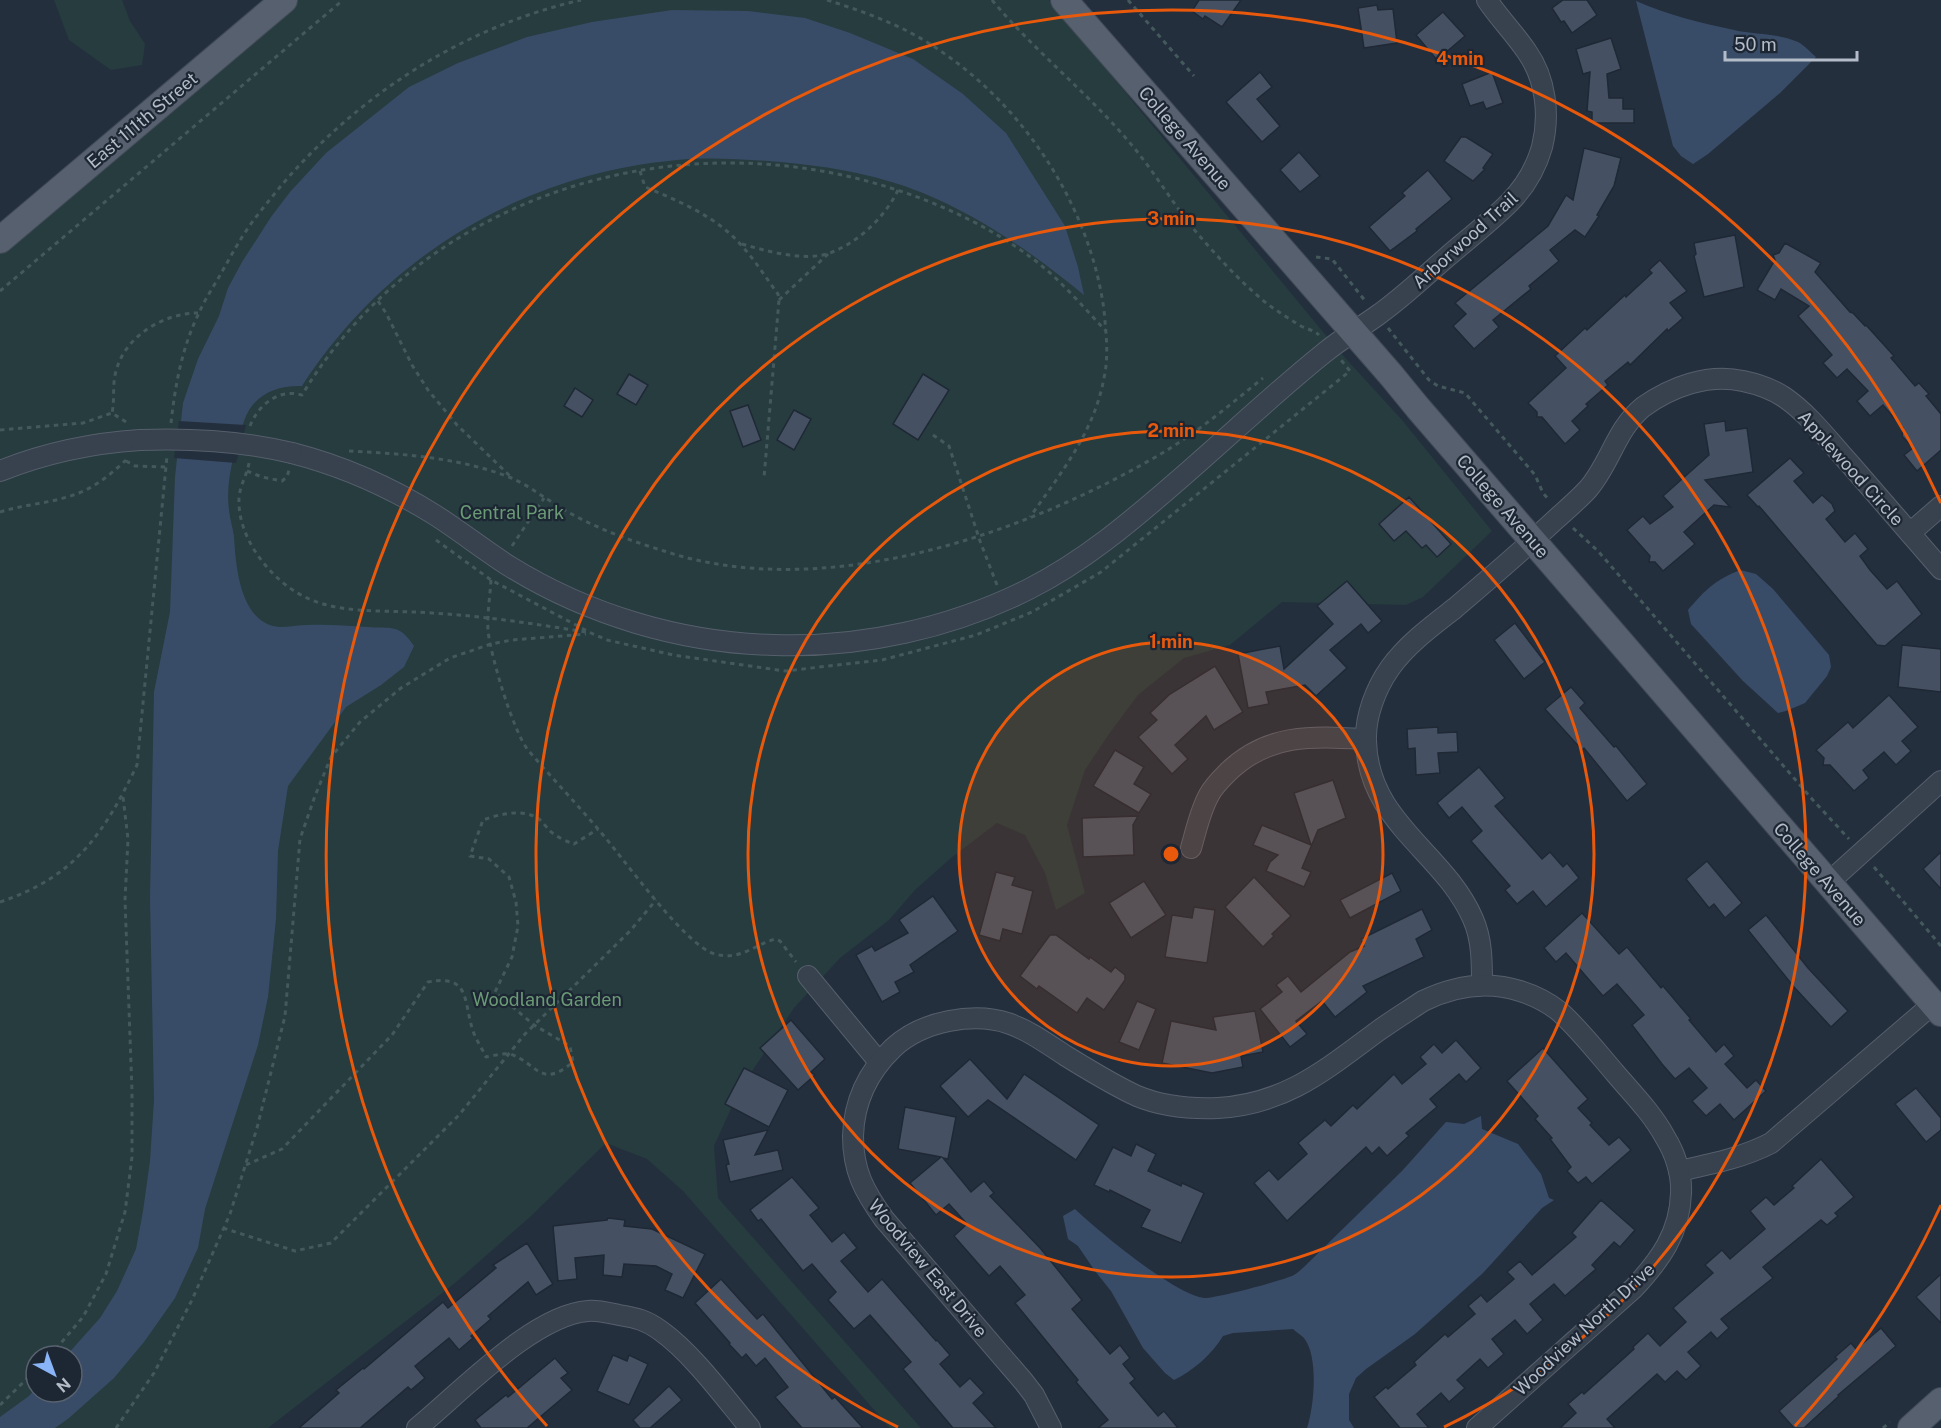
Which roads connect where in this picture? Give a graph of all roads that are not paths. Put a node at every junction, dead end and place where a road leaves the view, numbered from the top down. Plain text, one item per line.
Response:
1 (284, 0) edge
2 (1064, 0) edge
3 (1487, 0) edge
4 (0, 240) edge
5 (1353, 332) junction
6 (0, 471) edge
7 (1941, 506) edge
8 (1910, 533) junction
9 (1533, 541) junction
10 (1941, 570) edge
11 (1365, 739) junction
12 (1941, 781) edge
13 (1191, 848) dead end
14 (1828, 883) junction
15 (808, 976) road end
16 (1482, 984) junction
17 (1937, 1008) edge
18 (879, 1062) junction
19 (1679, 1171) junction
20 (1941, 1401) edge
21 (423, 1426) edge
22 (750, 1428) edge
23 (1052, 1428) edge
24 (1477, 1428) edge
25 (1911, 1428) edge

1 - 4 main road, East 111th Street
2 - 5 main road, College Avenue
3 - 5 street, Arborwood Trail
5 - 6 street, Arborwood Trail, bridge
5 - 9 main road, College Avenue
7 - 8 street
8 - 9 street, Applewood Circle
8 - 10 street, Applewood Circle
9 - 11 street, Applewood Circle
9 - 14 main road, College Avenue
11 - 13 street
11 - 16 street
12 - 14 street
14 - 17 main road, College Avenue
15 - 18 street
16 - 18 street, Woodview East Drive
16 - 19 street, Woodview North Drive
17 - 19 street
18 - 23 street, Woodview East Drive
19 - 24 street, Woodview North Drive
20 - 25 main road
21 - 22 street

